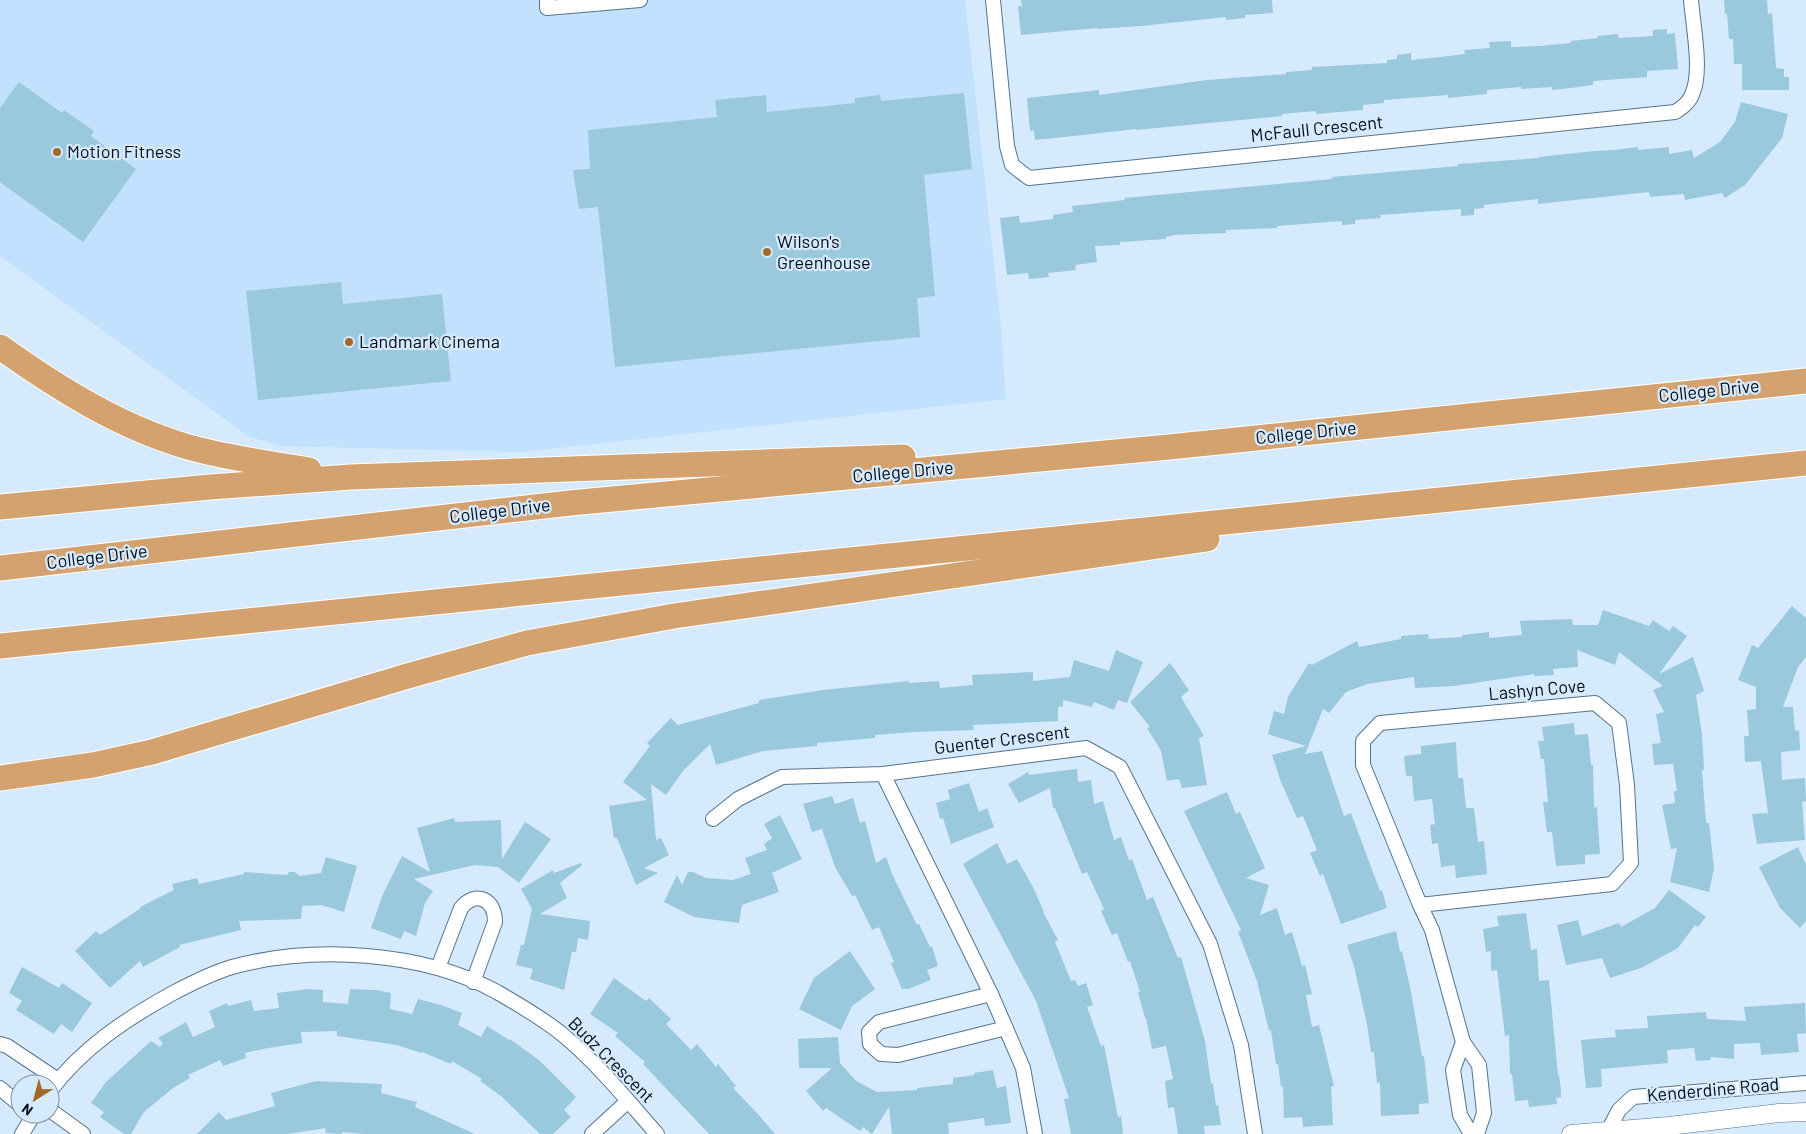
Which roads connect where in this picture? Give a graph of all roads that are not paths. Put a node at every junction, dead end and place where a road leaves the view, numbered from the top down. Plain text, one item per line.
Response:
1 (547, 0) edge
2 (640, 0) edge
3 (993, 0) edge
4 (1691, 0) edge
5 (0, 348) edge
6 (1806, 381) edge
7 (1170, 447) junction
8 (1806, 463) edge
9 (351, 477) junction
10 (1566, 487) junction
11 (0, 507) edge
12 (0, 568) edge
13 (0, 646) edge
14 (883, 774) junction
15 (0, 778) edge
16 (713, 820) dead end
17 (1420, 905) junction
18 (438, 968) junction
19 (473, 982) junction
20 (991, 994) junction
21 (1006, 1028) junction
22 (1464, 1042) junction
23 (0, 1044) edge
24 (40, 1074) edge
25 (60, 1080) edge
26 (1806, 1083) edge
27 (0, 1088) edge
28 (10, 1096) edge
29 (628, 1101) junction
30 (1806, 1112) edge
31 (60, 1117) edge
32 (1669, 1130) edge
33 (1608, 1131) junction
34 (83, 1134) edge
35 (592, 1134) edge
36 (657, 1134) edge
37 (1035, 1134) edge
38 (1254, 1134) edge
39 (1471, 1134) edge
40 (1478, 1134) edge
41 (1571, 1134) edge

1 - 2 street
3 - 4 street, McFaull Crescent
5 - 9 highway
6 - 7 highway, College Drive
7 - 9 highway
7 - 12 highway, College Drive
8 - 10 highway
9 - 11 highway
10 - 13 highway
10 - 15 highway
14 - 16 street, Guenter Crescent
14 - 20 street
14 - 38 street, Guenter Crescent
17 - 17 street, Lashyn Cove
17 - 22 street, Lashyn Cove
18 - 19 street, Budz Crescent
18 - 19 street
18 - 25 street, Budz Crescent
19 - 29 street, Budz Crescent
20 - 21 street
20 - 21 street
21 - 37 street
22 - 39 street
22 - 40 street, Lashyn Cove
23 - 24 street
26 - 33 street, Kenderdine Road
27 - 28 street
29 - 35 street
29 - 36 street, Budz Crescent
30 - 32 street, Kenderdine Road
31 - 34 street
32 - 33 street, Kenderdine Road
33 - 41 street, Kenderdine Road

